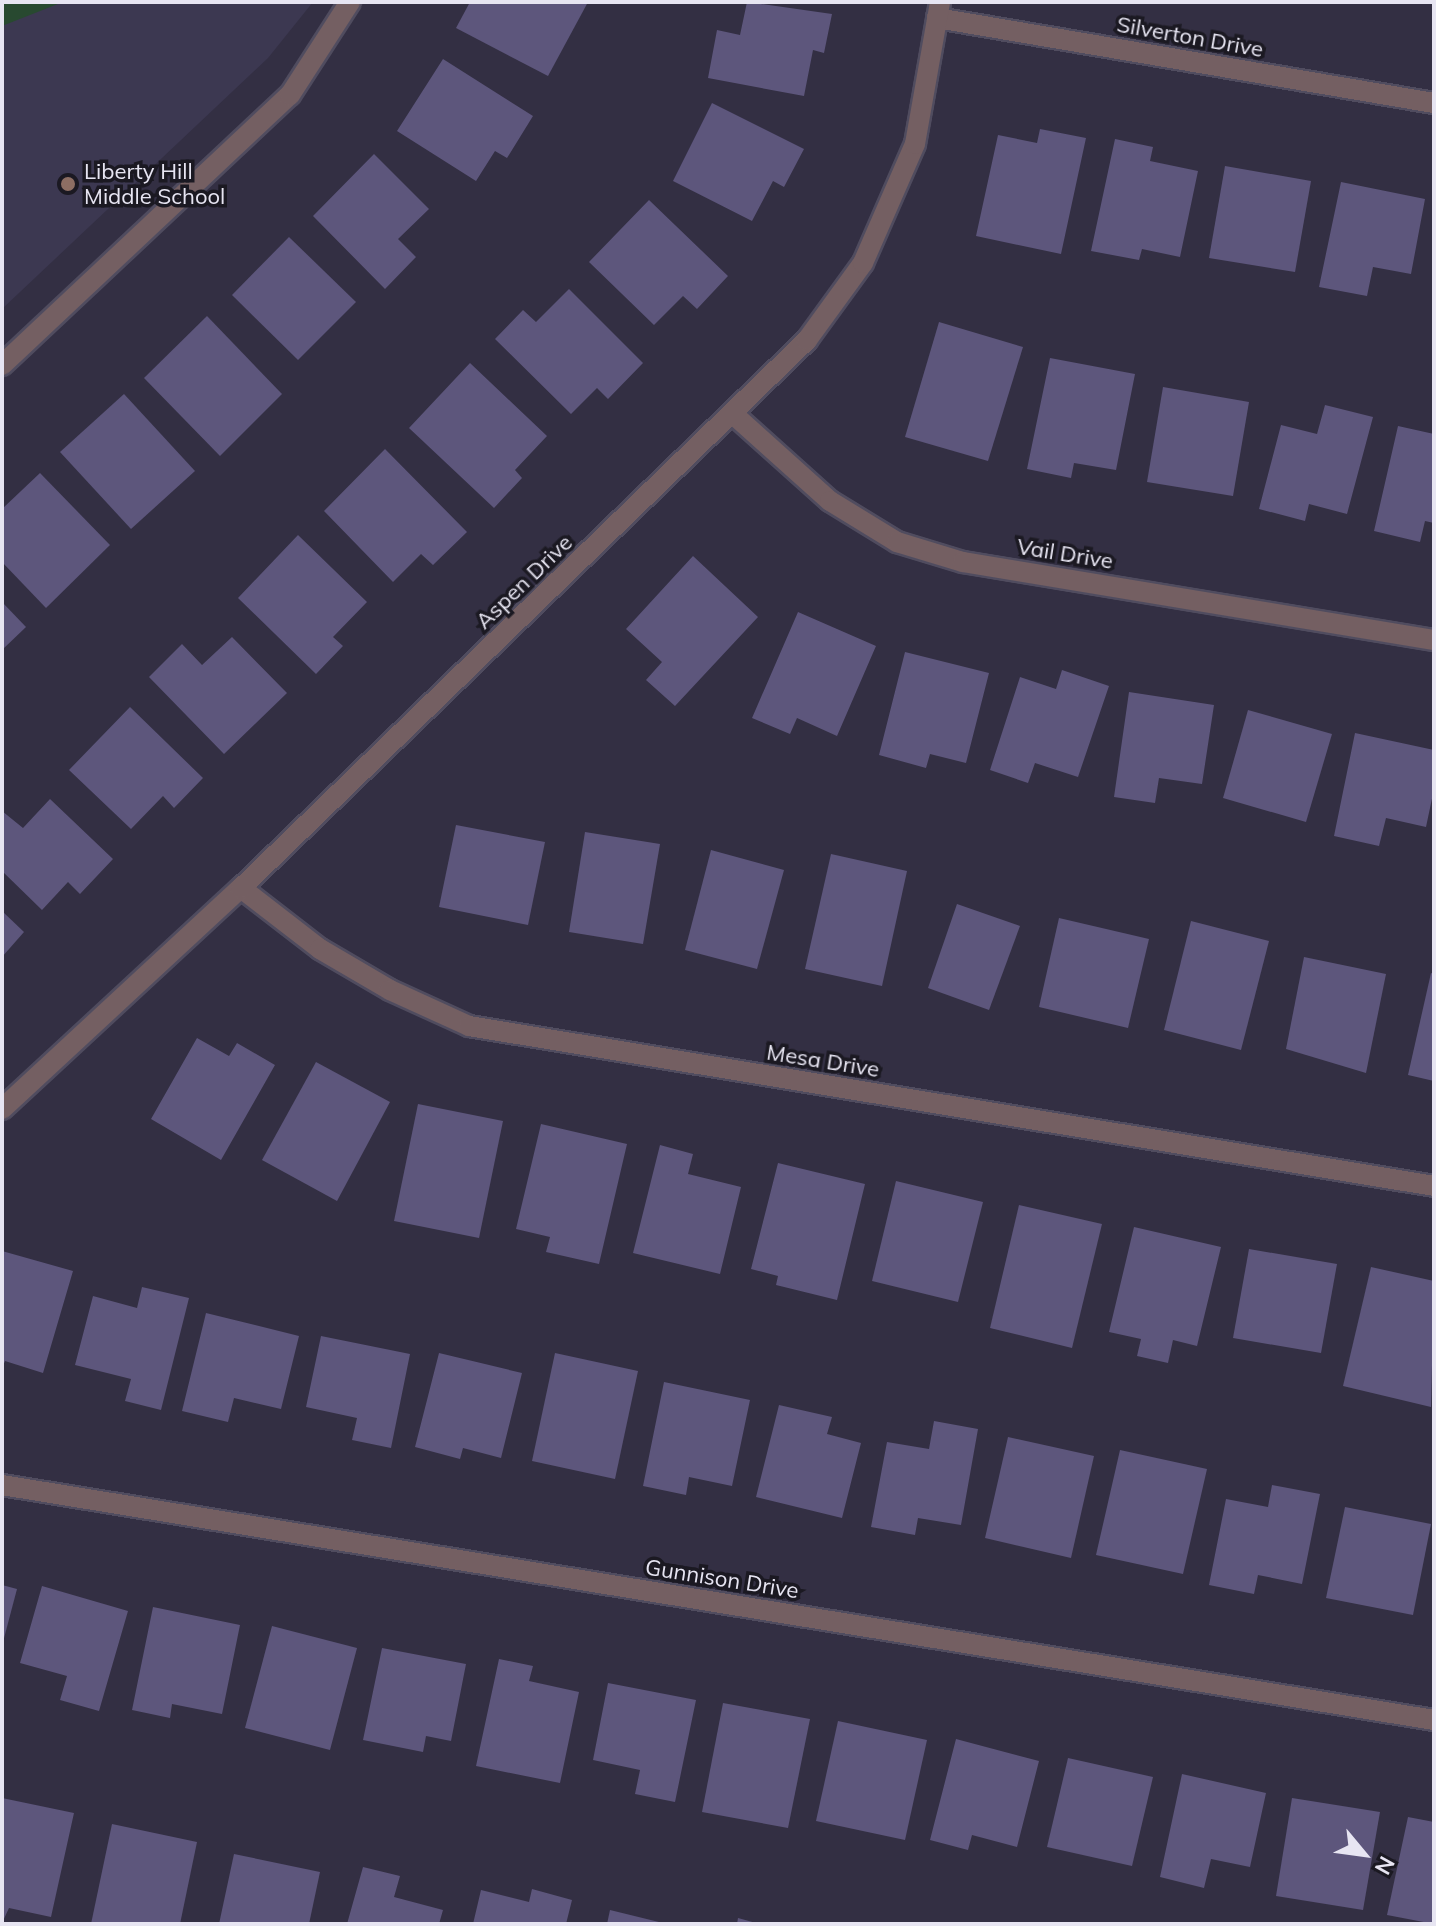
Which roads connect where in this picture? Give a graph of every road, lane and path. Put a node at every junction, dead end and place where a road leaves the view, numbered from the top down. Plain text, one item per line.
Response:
1 (350, 2) edge
2 (939, 10) edge
3 (1434, 103) edge
4 (2, 365) edge
5 (733, 414) junction
6 (1434, 640) edge
7 (241, 888) junction
8 (2, 1109) edge
9 (1434, 1186) edge
10 (2, 1485) edge
11 (1434, 1720) edge

1 - 4 street
2 - 3 street, Silverton Drive
2 - 5 street, Aspen Drive
5 - 6 street, Vail Drive
5 - 7 street, Aspen Drive
7 - 8 street, Aspen Drive
7 - 9 street, Mesa Drive
10 - 11 street, Gunnison Drive

